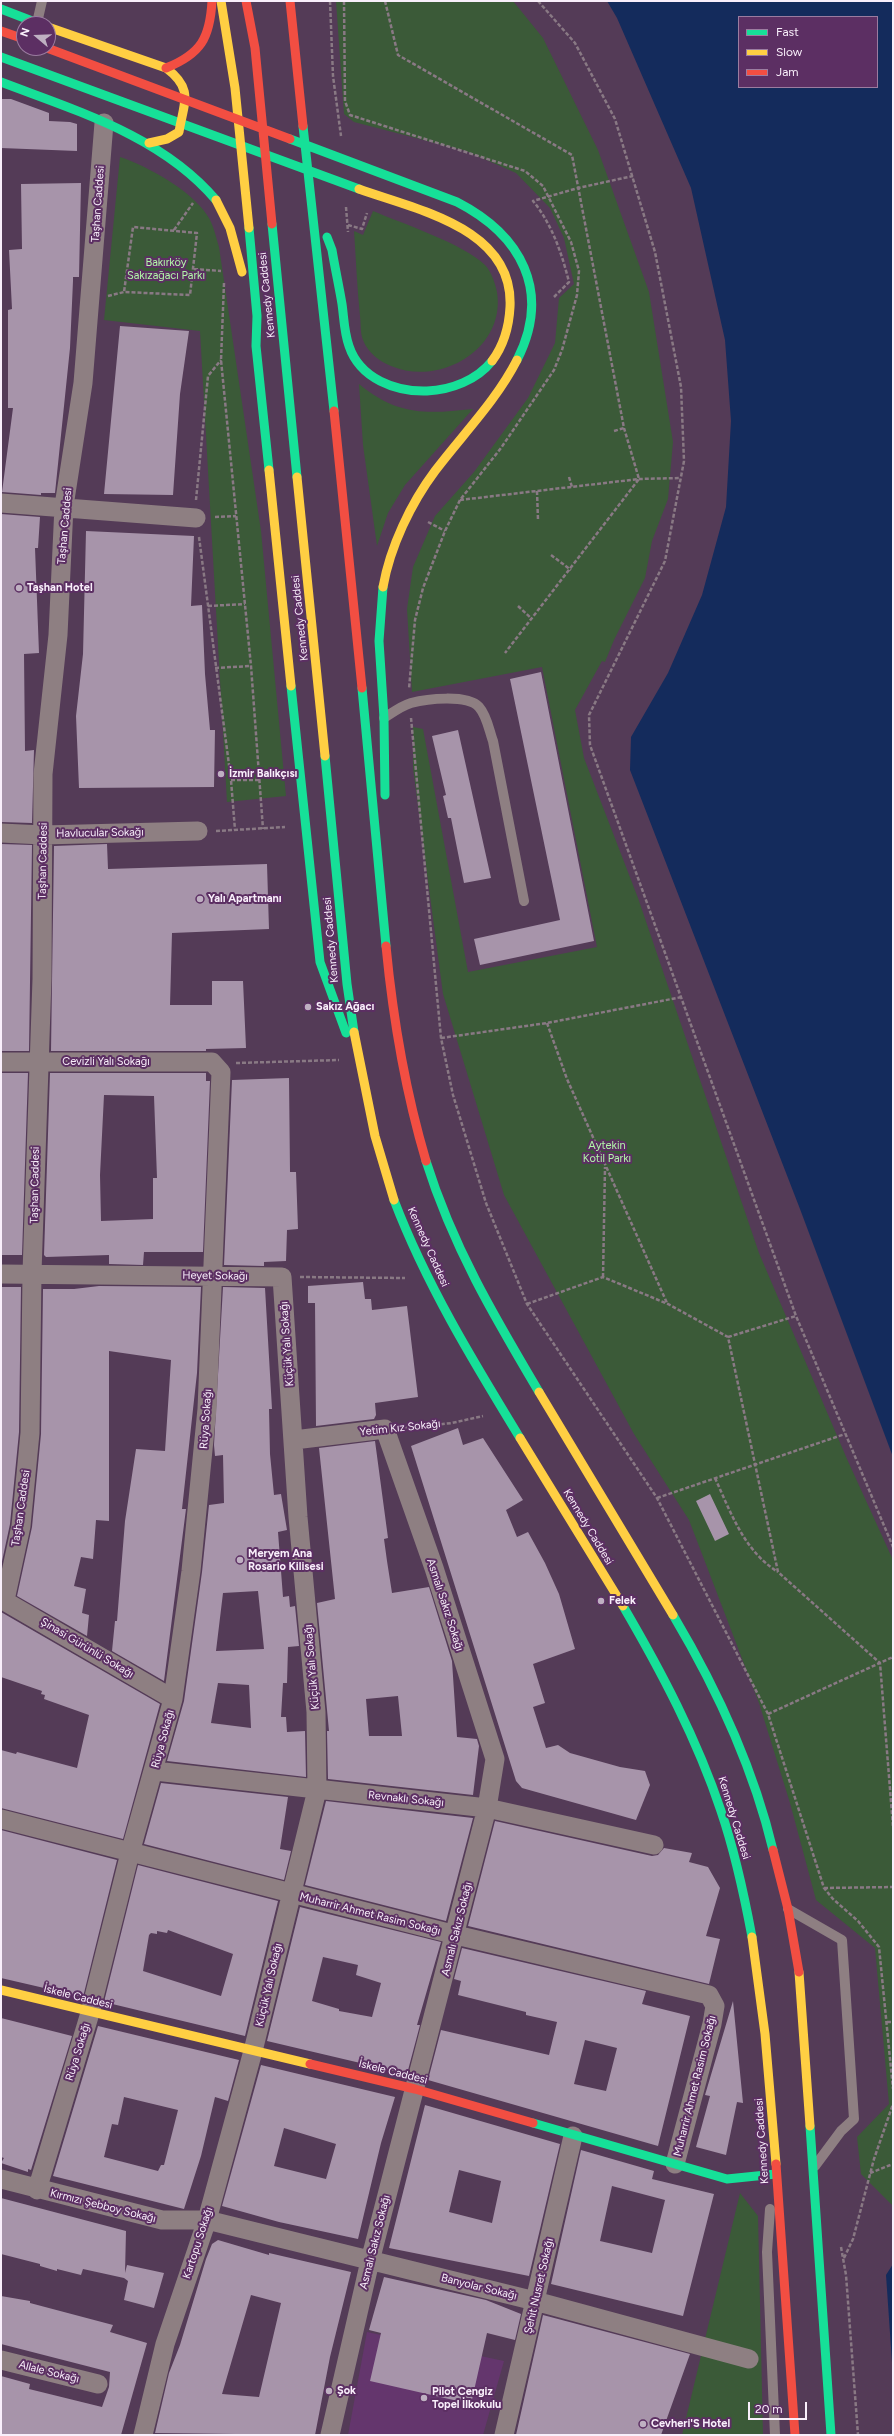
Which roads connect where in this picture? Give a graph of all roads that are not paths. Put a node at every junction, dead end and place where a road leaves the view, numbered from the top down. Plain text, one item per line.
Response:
1 (42, 1) edge
2 (212, 1) edge
3 (221, 1) edge
4 (246, 1) edge
5 (290, 1) edge
6 (1, 9) edge
7 (20, 16) edge
8 (39, 16) edge
9 (56, 30) edge
10 (1, 31) edge
11 (16, 36) edge
12 (56, 51) edge
13 (1, 57) edge
14 (166, 68) junction
15 (1, 82) edge
16 (104, 123) junction
17 (149, 143) junction
18 (312, 198) junction
19 (256, 346) junction
20 (1, 503) edge
21 (64, 506) junction
22 (196, 518) road end
23 (384, 718) junction
24 (385, 805) dead end
25 (198, 831) road end
26 (1, 833) edge
27 (43, 834) junction
28 (385, 835) dead end
29 (380, 884) junction
30 (524, 901) dead end
31 (358, 1059) junction
32 (1, 1062) edge
33 (212, 1062) joint
34 (38, 1063) junction
35 (32, 1273) junction
36 (1, 1274) edge
37 (213, 1276) junction
38 (282, 1277) joint
39 (385, 1430) joint
40 (294, 1440) junction
41 (3, 1599) edge
42 (173, 1699) junction
43 (155, 1771) junction
44 (317, 1790) junction
45 (487, 1808) junction
46 (1, 1820) edge
47 (654, 1845) dead end
48 (130, 1853) junction
49 (291, 1894) junction
50 (788, 1909) junction
51 (456, 1935) junction
52 (1, 1990) edge
53 (90, 2013) junction
54 (253, 2051) junction
55 (415, 2089) junction
56 (573, 2136) junction
57 (675, 2164) junction
58 (813, 2169) junction
59 (776, 2174) junction
60 (1, 2180) edge
61 (36, 2190) junction
62 (207, 2220) junction
63 (370, 2261) junction
64 (535, 2301) junction
65 (750, 2359) dead end
66 (1, 2360) edge
67 (98, 2384) dead end
68 (143, 2435) edge
69 (330, 2435) edge
70 (504, 2435) edge
71 (775, 2435) edge
72 (795, 2435) edge
73 (832, 2435) edge

1 - 8 lane
2 - 14 main road
3 - 19 main road
4 - 31 main road, Kennedy Caddesi
5 - 18 main road
6 - 7 main road
9 - 14 main road
10 - 11 main road
12 - 23 main road
13 - 18 main road
14 - 17 main road
15 - 16 main road
16 - 17 main road
16 - 21 street, Taşhan Caddesi
17 - 19 main road
18 - 29 main road
19 - 31 main road
20 - 21 street
21 - 22 street
21 - 27 street, Taşhan Caddesi
23 - 24 main road
23 - 30 lane
25 - 27 street, Havlucular Sokağı
26 - 27 street, Havlucular Sokağı
27 - 34 street, Taşhan Caddesi
28 - 29 main road
29 - 50 main road
31 - 59 main road, Kennedy Caddesi
32 - 34 street, Cevizli Yalı Sokağı
33 - 34 street, Cevizli Yalı Sokağı
33 - 37 street, Rüya Sokağı
34 - 35 street, Taşhan Caddesi
35 - 36 street, Heyet Sokağı
35 - 37 street, Heyet Sokağı
35 - 41 street, Taşhan Caddesi
37 - 38 street, Heyet Sokağı
37 - 42 street, Rüya Sokağı
38 - 40 street, Küçük Yalı Sokağı
39 - 40 street, Yetim Kız Sokağı
39 - 45 street, Asmalı Sakız Sokağı
40 - 44 street, Küçük Yalı Sokağı
41 - 42 street, Şinasi Gürünlü Sokağı
42 - 43 street, Rüya Sokağı
43 - 44 street, Revnaklı Sokağı
43 - 48 street, Rüya Sokağı
44 - 45 street, Revnaklı Sokağı
44 - 49 street, Küçük Yalı Sokağı
45 - 47 street, Revnaklı Sokağı
45 - 51 street, Asmalı Sakız Sokağı
46 - 48 street, Muharrir Ahmet Rasim Sokağı
48 - 49 street, Muharrir Ahmet Rasim Sokağı
48 - 53 street, Rüya Sokağı
49 - 51 street, Muharrir Ahmet Rasim Sokağı
49 - 54 street, Küçük Yalı Sokağı
50 - 58 main road
50 - 58 lane
51 - 55 street, Asmalı Sakız Sokağı
51 - 57 street, Muharrir Ahmet Rasim Sokağı
52 - 53 main road, İskele Caddesi
53 - 54 main road, İskele Caddesi
53 - 61 street, Rüya Sokağı
54 - 55 main road, İskele Caddesi
54 - 62 street, Kartopu Sokağı
55 - 56 main road, İskele Caddesi
55 - 63 street, Asmalı Sakız Sokağı
56 - 57 main road, İskele Caddesi
56 - 64 street, Şehit Nusret Sokağı
57 - 59 main road, İskele Caddesi
58 - 73 main road
59 - 71 lane
59 - 72 main road, Kennedy Caddesi
60 - 61 street, Kırmızı Şebboy Sokağı
61 - 62 street, Kırmızı Şebboy Sokağı
62 - 63 street, Banyolar Sokağı
62 - 68 street, Kartopu Sokağı
63 - 64 street, Banyolar Sokağı
63 - 69 street, Asmalı Sakız Sokağı
64 - 65 street, Banyolar Sokağı
64 - 70 street, Şehit Nusret Sokağı
66 - 67 street, Allale Sokağı

